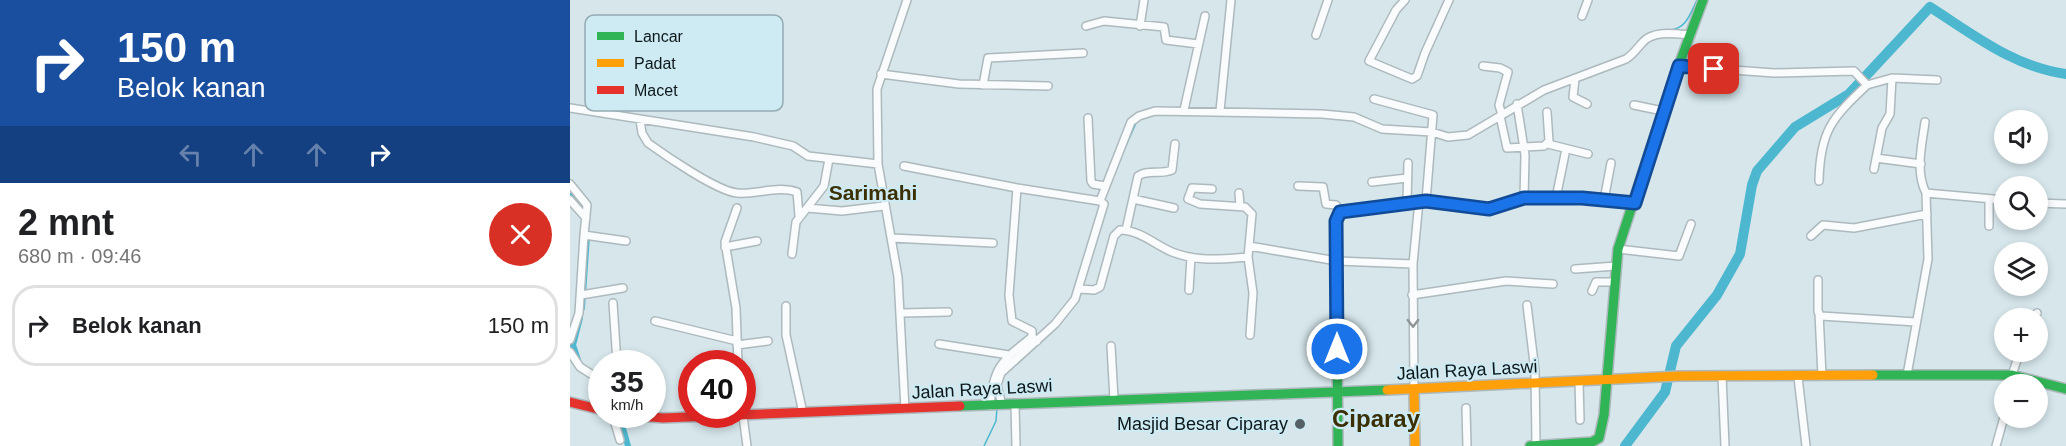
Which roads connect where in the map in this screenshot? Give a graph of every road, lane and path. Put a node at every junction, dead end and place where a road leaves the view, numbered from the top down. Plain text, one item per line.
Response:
1 (907, 0) edge
2 (1144, 0) edge
3 (1231, 0) edge
4 (1328, 0) edge
5 (1405, 0) edge
6 (1449, 0) edge
7 (1588, 0) edge
8 (1703, 0) edge
9 (1205, 16) dead end
10 (1582, 16) dead end
11 (1086, 26) dead end
12 (1140, 26) junction
13 (1316, 35) dead end
14 (1691, 35) junction
15 (1198, 44) junction
16 (1083, 53) dead end
17 (1483, 66) dead end
18 (1679, 66) junction
19 (881, 74) junction
20 (1892, 78) junction
21 (1575, 79) junction
22 (1937, 80) dead end
23 (1867, 84) junction
24 (983, 85) junction
25 (1048, 86) dead end
26 (1374, 99) dead end
27 (1517, 104) junction
28 (1587, 104) dead end
29 (1634, 105) dead end
30 (570, 108) edge
31 (1184, 110) junction
32 (585, 111) edge
33 (588, 111) edge
34 (1220, 111) junction
35 (1663, 111) junction
36 (1547, 112) dead end
37 (1500, 113) junction
38 (1088, 118) dead end
39 (640, 120) junction
40 (1925, 122) dead end
41 (1432, 132) junction
42 (1175, 144) dead end
43 (1548, 144) junction
44 (1525, 146) junction
45 (1566, 149) junction
46 (1588, 154) dead end
47 (1876, 158) junction
48 (830, 159) junction
49 (1408, 163) dead end
50 (1611, 163) dead end
51 (1921, 164) junction
52 (878, 165) junction
53 (904, 166) dead end
54 (1874, 169) dead end
55 (1407, 178) junction
56 (1819, 181) dead end
57 (1372, 182) dead end
58 (570, 184) edge
59 (1105, 186) junction
60 (1298, 186) dead end
61 (1017, 188) junction
62 (1212, 189) dead end
63 (1239, 193) dead end
64 (1926, 193) junction
65 (1524, 198) junction
66 (1556, 198) junction
67 (1133, 199) junction
68 (1989, 199) junction
69 (1994, 199) edge
70 (570, 200) edge
71 (1604, 200) junction
72 (1423, 201) junction
73 (1101, 202) junction
74 (1407, 203) junction
75 (1635, 203) junction
76 (2048, 203) edge
77 (2066, 204) edge
78 (884, 206) junction
79 (1240, 206) junction
80 (737, 208) dead end
81 (807, 208) junction
82 (1174, 208) dead end
83 (1340, 212) junction
84 (1927, 214) junction
85 (586, 215) junction
86 (799, 216) junction
87 (1691, 224) dead end
88 (1989, 226) dead end
89 (1126, 230) junction
90 (586, 236) junction
91 (1811, 236) dead end
92 (892, 238) junction
93 (626, 241) dead end
94 (757, 241) dead end
95 (993, 243) dead end
96 (1249, 246) junction
97 (725, 247) junction
98 (1618, 249) junction
99 (792, 254) dead end
100 (1191, 257) junction
101 (1248, 257) junction
102 (1336, 261) junction
103 (1413, 264) junction
104 (1616, 266) junction
105 (1575, 269) dead end
106 (1818, 280) dead end
107 (1614, 282) junction
108 (1553, 284) dead end
109 (623, 288) dead end
110 (1080, 289) junction
111 (1189, 290) dead end
112 (1593, 291) dead end
113 (1412, 294) junction
114 (583, 295) junction
115 (614, 303) dead end
116 (1527, 305) dead end
117 (786, 306) dead end
118 (948, 312) dead end
119 (902, 313) junction
120 (1819, 313) junction
121 (655, 321) dead end
122 (1916, 322) junction
123 (1250, 335) dead end
124 (1035, 339) junction
125 (570, 340) edge
126 (768, 341) dead end
127 (737, 343) junction
128 (939, 344) dead end
129 (1111, 346) dead end
130 (616, 350) edge
131 (737, 350) edge
132 (570, 352) edge
133 (1009, 355) junction
134 (1004, 364) junction
135 (588, 372) edge
136 (1907, 375) junction
137 (1722, 376) junction
138 (1822, 376) junction
139 (1798, 377) junction
140 (1994, 377) edge
141 (1607, 380) junction
142 (1579, 381) junction
143 (1534, 383) junction
144 (2048, 385) edge
145 (1414, 389) junction
146 (2066, 389) edge
147 (1337, 393) junction
148 (1114, 399) junction
149 (570, 402) edge
150 (1015, 405) junction
151 (588, 406) edge
152 (996, 406) junction
153 (1466, 408) dead end
154 (905, 409) junction
155 (803, 413) junction
156 (756, 414) edge
157 (1580, 420) dead end
158 (616, 428) edge
159 (739, 428) edge
160 (2001, 428) edge
161 (620, 440) dead end
162 (747, 446) edge
163 (1016, 446) edge
164 (1338, 446) edge
165 (1416, 446) edge
166 (1467, 446) edge
167 (1530, 446) edge
168 (1536, 446) edge
169 (1725, 446) edge
170 (1806, 446) edge
171 (1996, 446) edge

1 - 19 street
2 - 12 street
3 - 34 street
4 - 13 street
5 - 6 street
7 - 10 street
8 - 14 main road
9 - 15 street
11 - 12 street
12 - 15 street
14 - 18 main road
14 - 21 street
15 - 31 street
16 - 24 street
17 - 37 street
18 - 23 street
18 - 35 main road
19 - 24 street
19 - 52 street
20 - 22 street
20 - 23 street
20 - 47 street
21 - 27 street
21 - 28 street
23 - 56 street
24 - 25 street
26 - 41 street
27 - 37 street
27 - 44 street
29 - 35 street
30 - 32 street
31 - 34 street
31 - 59 street
33 - 39 street
34 - 41 street
35 - 75 main road
36 - 43 street
37 - 41 street
37 - 44 street
38 - 59 street
39 - 48 street
39 - 86 street
40 - 51 street
41 - 72 street
42 - 67 street
43 - 44 street
43 - 45 street
44 - 65 street
45 - 46 street
45 - 66 street
47 - 51 street
47 - 54 street
48 - 52 street
48 - 81 street
49 - 55 street
50 - 71 street
51 - 64 street
52 - 78 street
53 - 61 street
55 - 57 street
55 - 74 street
58 - 85 street
59 - 73 street
60 - 83 street
61 - 73 street
61 - 124 street
62 - 79 street
63 - 79 street
64 - 68 street
64 - 84 street
65 - 66 main road
65 - 72 main road
66 - 71 main road
67 - 82 street
67 - 89 street
68 - 69 street
68 - 88 street
70 - 85 street
71 - 75 main road
72 - 74 main road
72 - 103 street
73 - 110 street
74 - 83 main road
75 - 98 main road
76 - 77 street
78 - 81 street
78 - 92 street
79 - 96 street
80 - 97 street
81 - 86 street
83 - 102 main road
84 - 91 street
84 - 122 street
85 - 90 street
86 - 99 street
87 - 98 street
89 - 100 street
89 - 110 street
90 - 93 street
90 - 114 street
92 - 95 street
92 - 119 street
94 - 97 street
96 - 101 street
96 - 102 street
97 - 127 street
98 - 104 main road
100 - 101 street
100 - 111 street
101 - 123 street
102 - 103 street
102 - 147 main road
103 - 113 street
104 - 105 street
104 - 107 main road
106 - 120 street
107 - 112 street
107 - 141 main road
108 - 113 street
109 - 114 street
110 - 124 street
113 -> 145 street
114 - 125 street
115 - 130 street
116 - 143 street
117 - 155 street
118 - 119 street
119 - 154 street
120 - 122 street
120 - 138 street
121 - 127 street
122 - 136 street
124 - 133 street
124 - 134 street
126 - 127 street
127 - 131 street
128 - 133 street
129 - 148 street
132 - 135 street
133 - 134 street
134 - 152 street
134 - 152 street
136 - 138 main road, Jalan Raya Laswi
136 - 140 main road, Jalan Raya Laswi
137 - 139 main road, Jalan Raya Laswi
137 - 141 main road, Jalan Raya Laswi
137 - 169 street
138 - 139 main road, Jalan Raya Laswi
139 - 170 street
141 - 142 main road, Jalan Raya Laswi
141 - 168 main road
142 - 143 main road, Jalan Raya Laswi
142 - 157 street
143 - 145 main road, Jalan Raya Laswi
143 - 168 street
144 - 146 main road, Jalan Raya Laswi
145 - 147 main road, Jalan Raya Laswi
145 - 165 main road
147 - 148 main road, Jalan Raya Laswi
147 - 164 main road
148 - 150 main road, Jalan Raya Laswi
149 - 151 main road
150 - 152 main road, Jalan Raya Laswi
150 - 163 street
152 - 154 main road, Jalan Raya Laswi
153 - 166 street
154 - 155 main road, Jalan Raya Laswi
155 - 156 main road, Jalan Raya Laswi
158 - 161 street
159 - 162 street
160 - 171 street
167 - 168 main road

